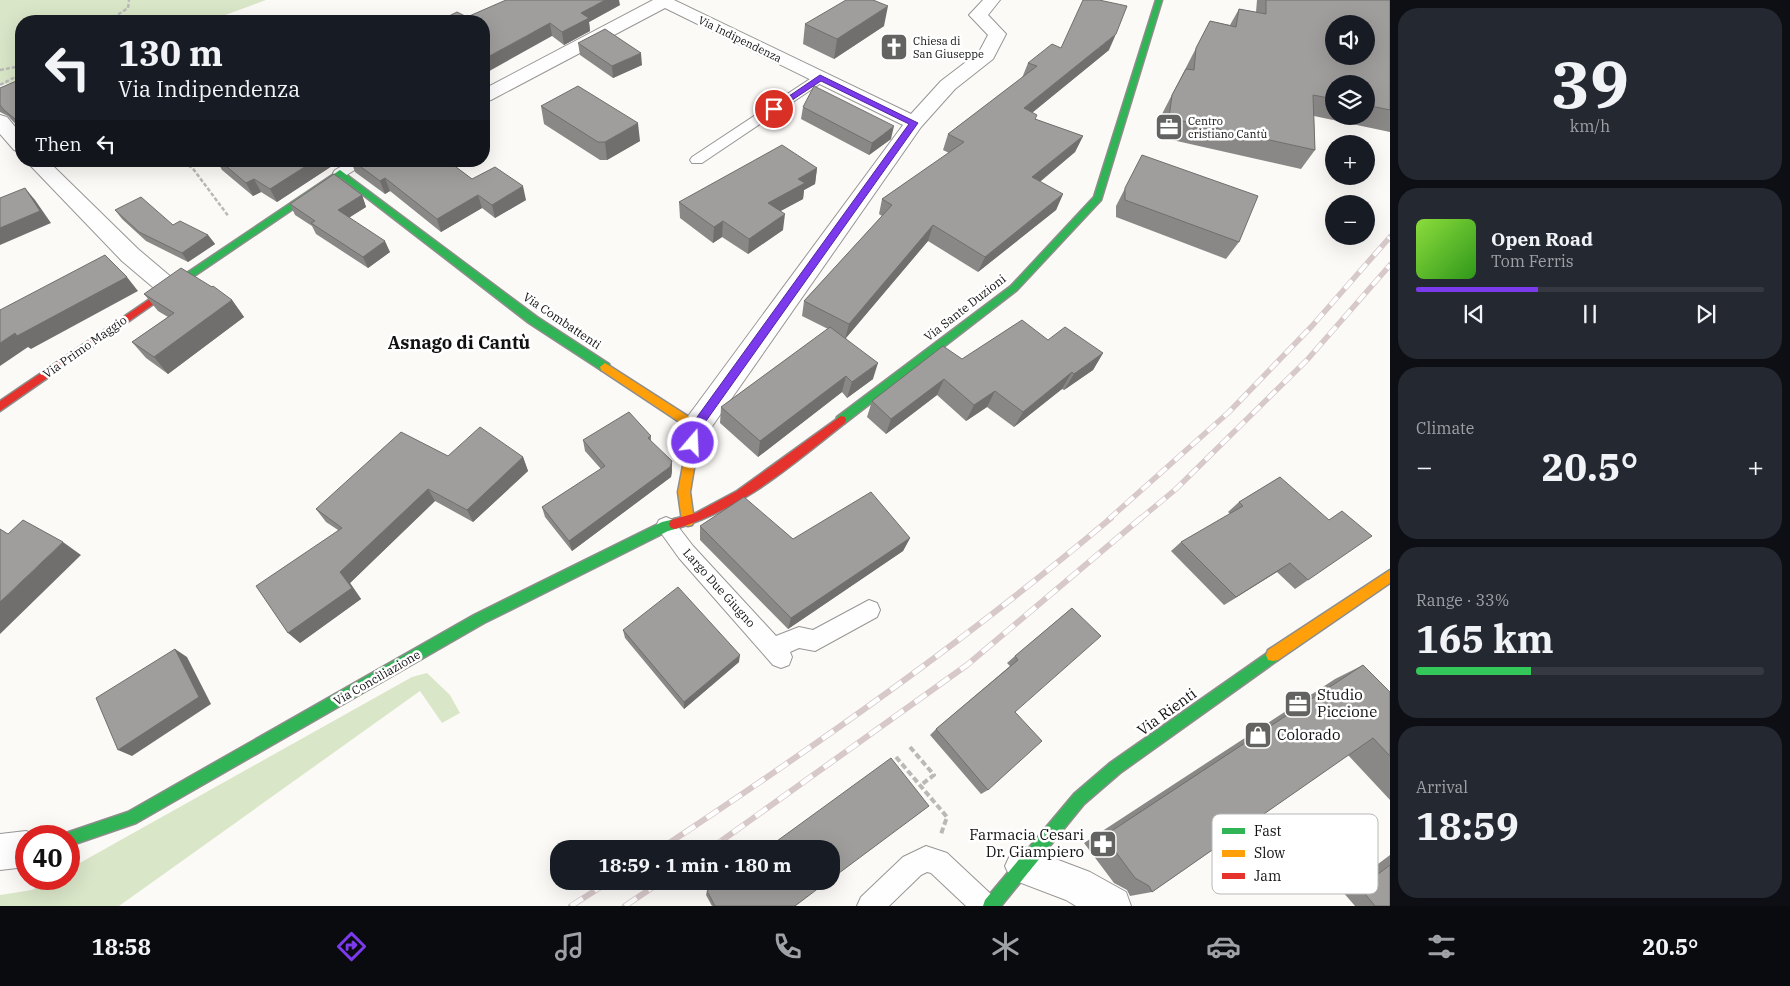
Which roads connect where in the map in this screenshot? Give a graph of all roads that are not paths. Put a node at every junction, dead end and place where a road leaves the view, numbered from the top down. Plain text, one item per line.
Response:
1 (992, 0) edge
2 (1160, 0) edge
3 (662, 1) edge
4 (820, 78) junction
5 (490, 93) edge
6 (0, 121) edge
7 (914, 123) junction
8 (15, 139) edge
9 (697, 160) dead end
10 (42, 167) edge
11 (351, 167) edge
12 (340, 173) junction
13 (170, 288) junction
14 (0, 406) edge
15 (696, 427) junction
16 (688, 522) junction
17 (666, 526) junction
18 (1390, 576) edge
19 (869, 610) dead end
20 (777, 653) joint
21 (80, 836) edge
22 (15, 850) edge
23 (0, 852) edge
24 (1024, 866) junction
25 (870, 906) edge
26 (985, 906) edge
27 (991, 906) edge
28 (1112, 906) edge

1 - 7 street
2 - 16 street, Via Sante Duzioni
3 - 4 street, Via Indipendenza
3 - 5 street
4 - 7 street, Via Indipendenza
4 - 9 lane
6 - 8 street
7 - 15 street
10 - 13 street
11 - 12 lane
12 - 13 street, Via Primo Maggio
12 - 15 street, Via Combattenti
13 - 14 street, Via Primo Maggio
15 - 16 street
16 - 17 street, Via Conciliazione
17 - 20 lane, Largo Due Giugno
17 - 21 street, Via Conciliazione
18 - 24 street, Via Rienti
19 - 20 lane, Largo Due Giugno
22 - 23 street
24 - 27 street, Via Rienti
24 - 28 street
25 - 26 lane

